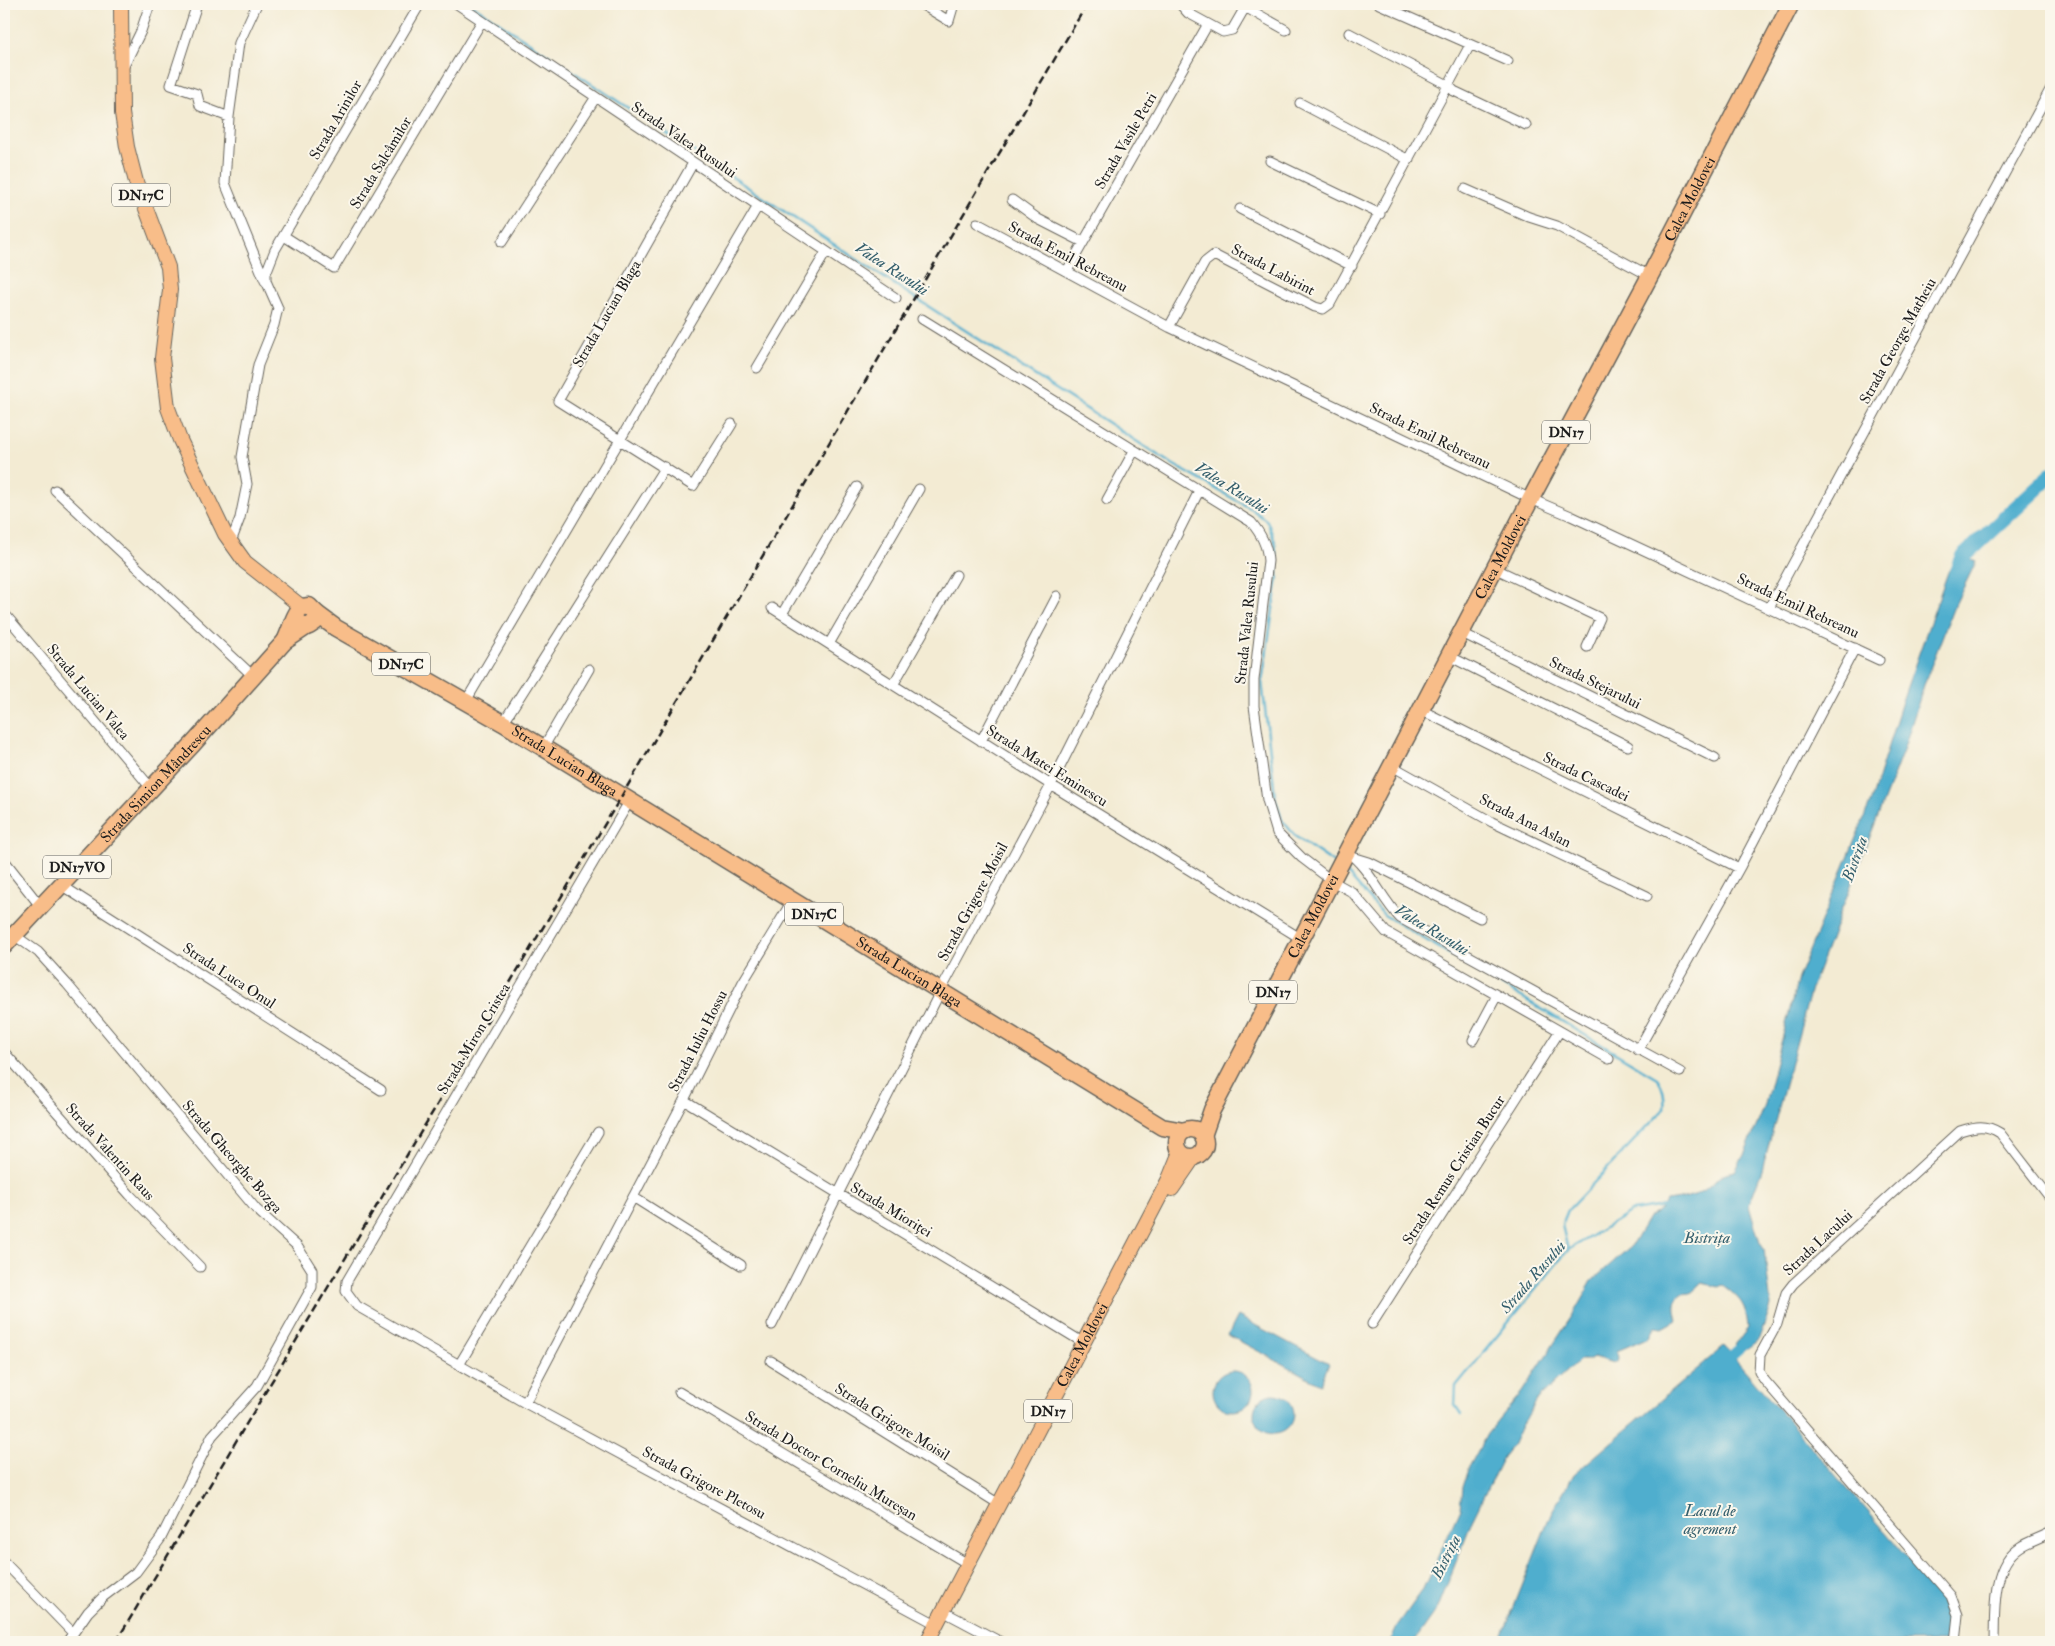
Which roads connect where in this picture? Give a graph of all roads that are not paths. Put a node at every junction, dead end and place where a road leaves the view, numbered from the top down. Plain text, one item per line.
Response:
1 (121, 4) edge
2 (150, 4) edge
3 (197, 4) edge
4 (257, 4) edge
5 (420, 4) edge
6 (457, 4) edge
7 (921, 4) edge
8 (954, 4) edge
9 (1180, 4) edge
10 (1379, 4) edge
11 (1791, 4) edge
12 (1246, 5) edge
13 (482, 21) junction
14 (1208, 24) junction
15 (1286, 30) dead end
16 (1349, 34) dead end
17 (1470, 45) junction
18 (1508, 62) dead end
19 (121, 71) junction
20 (1448, 86) junction
21 (2051, 88) edge
22 (596, 97) junction
23 (1300, 103) dead end
24 (229, 117) junction
25 (1526, 125) dead end
26 (1410, 160) junction
27 (1270, 161) dead end
28 (693, 163) junction
29 (1465, 189) dead end
30 (1012, 200) dead end
31 (758, 206) junction
32 (1240, 209) dead end
33 (1380, 214) junction
34 (977, 224) dead end
35 (284, 236) junction
36 (502, 242) dead end
37 (1083, 242) junction
38 (826, 252) junction
39 (1352, 266) junction
40 (1066, 271) junction
41 (1650, 276) junction
42 (266, 281) junction
43 (896, 298) dead end
44 (922, 319) dead end
45 (1169, 327) junction
46 (757, 368) dead end
47 (732, 424) dead end
48 (621, 441) junction
49 (1134, 451) junction
50 (664, 467) junction
51 (857, 487) dead end
52 (919, 489) dead end
53 (55, 490) dead end
54 (1199, 491) junction
55 (1531, 499) junction
56 (1107, 500) dead end
57 (231, 542) junction
58 (1496, 569) junction
59 (956, 575) dead end
60 (1057, 596) dead end
61 (772, 608) dead end
62 (1769, 608) junction
63 (4, 613) edge
64 (303, 614) junction
65 (782, 614) junction
66 (1462, 633) junction
67 (829, 644) junction
68 (1588, 647) dead end
69 (1855, 648) junction
70 (1450, 656) junction
71 (1879, 660) dead end
72 (589, 669) dead end
73 (253, 676) junction
74 (893, 685) junction
75 (466, 701) junction
76 (1421, 710) junction
77 (503, 723) junction
78 (981, 741) junction
79 (1628, 746) dead end
80 (543, 748) junction
81 (1715, 758) dead end
82 (1392, 766) junction
83 (1051, 785) junction
84 (151, 788) junction
85 (629, 802) junction
86 (4, 860) edge
87 (1343, 865) junction
88 (1739, 868) junction
89 (61, 885) junction
90 (1647, 896) dead end
91 (792, 901) junction
92 (41, 907) junction
93 (1480, 918) dead end
94 (1300, 938) junction
95 (9, 941) edge
96 (940, 992) junction
97 (1496, 996) junction
98 (1559, 1032) junction
99 (1474, 1040) dead end
100 (1638, 1050) junction
101 (4, 1052) edge
102 (1609, 1059) dead end
103 (1680, 1072) dead end
104 (381, 1090) dead end
105 (684, 1100) junction
106 (598, 1132) dead end
107 (1188, 1142) junction
108 (838, 1194) junction
109 (633, 1197) junction
110 (2051, 1199) edge
111 (741, 1265) dead end
112 (200, 1267) dead end
113 (346, 1291) joint
114 (1372, 1324) dead end
115 (772, 1325) dead end
116 (1084, 1343) junction
117 (771, 1361) dead end
118 (459, 1365) junction
119 (679, 1392) dead end
120 (525, 1403) junction
121 (999, 1504) junction
122 (2051, 1532) edge
123 (4, 1562) edge
124 (968, 1564) junction
125 (950, 1615) junction
126 (936, 1624) junction
127 (73, 1634) junction
128 (67, 1642) edge
129 (927, 1642) edge
130 (936, 1642) edge
131 (1001, 1642) edge
132 (1955, 1642) edge
133 (1994, 1642) edge

1 - 19 main road, DN17C
2 - 19 street
3 - 24 street
4 - 24 street
5 - 35 street, Strada Arinilor
6 - 13 street, Strada Valea Rusului
7 - 8 street
9 - 14 street
10 - 17 street
11 - 41 highway, Calea Moldovei / DN17
12 - 14 street
12 - 15 street
13 - 22 street, Strada Valea Rusului
13 - 35 street, Strada Salcâmilor
14 - 37 street, Strada Vasile Petri
16 - 20 street
17 - 18 street
17 - 20 street, Strada Labirint
19 - 57 main road, DN17C
20 - 25 street
20 - 26 street, Strada Labirint
21 - 62 street, Strada George Matheiu
22 - 28 street, Strada Valea Rusului
22 - 36 street
23 - 26 street
24 - 42 street
26 - 33 street, Strada Labirint
27 - 33 street
28 - 31 street, Strada Valea Rusului
28 - 48 street, Strada Lucian Blaga
29 - 41 street
30 - 37 street
31 - 38 street, Strada Valea Rusului
31 - 48 street
32 - 39 street
33 - 39 street, Strada Labirint
34 - 40 street, Strada Emil Rebreanu
35 - 42 street, Strada Arinilor
37 - 40 street, Strada Vasile Petri
38 - 43 street, Strada Valea Rusului
38 - 46 street
39 - 45 street, Strada Labirint
40 - 45 street, Strada Emil Rebreanu
41 - 55 highway, Calea Moldovei / DN17
42 - 57 street
44 - 49 street, Strada Valea Rusului
45 - 55 street, Strada Emil Rebreanu
47 - 50 street, Strada Lucian Blaga
48 - 50 street, Strada Lucian Blaga
48 - 75 street
49 - 54 street, Strada Valea Rusului
49 - 56 street
50 - 77 street, Strada Lucian Blaga
51 - 65 street
52 - 67 street
53 - 73 street
54 - 83 street, Strada Grigore Moisil
54 - 87 street, Strada Valea Rusului
55 - 58 highway, Calea Moldovei / DN17
55 - 62 street, Strada Emil Rebreanu
57 - 64 main road, DN17C
58 - 66 highway, Calea Moldovei / DN17
58 - 68 street
59 - 74 street
60 - 78 street
61 - 65 street, Strada Matei Eminescu
62 - 69 street, Strada Emil Rebreanu
63 - 84 street, Strada Lucian Valea
64 - 73 highway, Strada Simion Mândrescu / DN17VO
64 - 75 highway, Strada Lucian Blaga / DN17C
65 - 67 street, Strada Matei Eminescu
66 - 70 highway, Calea Moldovei / DN17
66 - 81 street, Strada Stejarului
67 - 74 street, Strada Matei Eminescu
69 - 71 street, Strada Emil Rebreanu
69 - 88 street
70 - 76 highway, Calea Moldovei / DN17
70 - 79 street
72 - 80 street
73 - 84 highway, Strada Simion Mândrescu / DN17VO
74 - 78 street, Strada Matei Eminescu
75 - 77 highway, Strada Lucian Blaga / DN17C
76 - 82 highway, Calea Moldovei / DN17
76 - 88 street, Strada Cascadei
77 - 80 highway, Strada Lucian Blaga / DN17C
78 - 83 street, Strada Matei Eminescu
80 - 85 highway, Strada Lucian Blaga / DN17C
82 - 87 highway, Calea Moldovei / DN17
82 - 90 street, Strada Ana Aslan
83 - 94 street, Strada Matei Eminescu
83 - 96 street, Strada Grigore Moisil
84 - 89 highway, Strada Simion Mândrescu / DN17VO
85 - 91 highway, Strada Lucian Blaga / DN17C
85 - 113 street, Strada Miron Cristea
86 - 92 street
87 - 93 street
87 - 94 highway, Calea Moldovei / DN17
87 - 97 street
87 - 100 street
88 - 100 street
89 - 92 highway, Strada Simion Mândrescu / DN17VO
89 - 104 street, Strada Luca Onul
91 - 96 highway, Strada Lucian Blaga / DN17C
91 - 105 street, Strada Iuliu Hossu
92 - 95 highway, Strada Simion Mândrescu / DN17VO
94 - 107 highway, Calea Moldovei / DN17
95 - 127 street, Strada Gheorghe Bozga
96 - 107 highway, Strada Lucian Blaga / DN17C
96 - 108 street, Strada Grigore Moisil
97 - 98 street
97 - 99 street
98 - 102 street
98 - 114 street, Strada Remus Cristian Bucur
100 - 103 street
101 - 112 street, Strada Valentin Raus
105 - 108 street, Strada Mioriței
105 - 109 street, Strada Iuliu Hossu
106 - 118 street
107 - 116 main road, Calea Moldovei / DN17
107 - 125 main road, Calea Moldovei / DN17
108 - 115 street, Strada Grigore Moisil
108 - 116 street, Strada Mioriței
109 - 111 street
109 - 120 street, Strada Iuliu Hossu
110 - 132 street, Strada Lacului
113 - 118 street, Strada Grigore Pletosu
116 - 121 main road, Calea Moldovei / DN17
117 - 121 street, Strada Grigore Moisil
118 - 120 street, Strada Grigore Pletosu
119 - 124 street, Strada Doctor Corneliu Mureșan
120 - 126 street, Strada Grigore Pletosu
121 - 124 main road, Calea Moldovei / DN17
122 - 133 street
123 - 127 street
124 - 126 main road, Calea Moldovei / DN17
125 - 130 main road, Calea Moldovei / DN17
125 - 131 street
126 - 129 main road, Calea Moldovei / DN17
127 - 128 street

